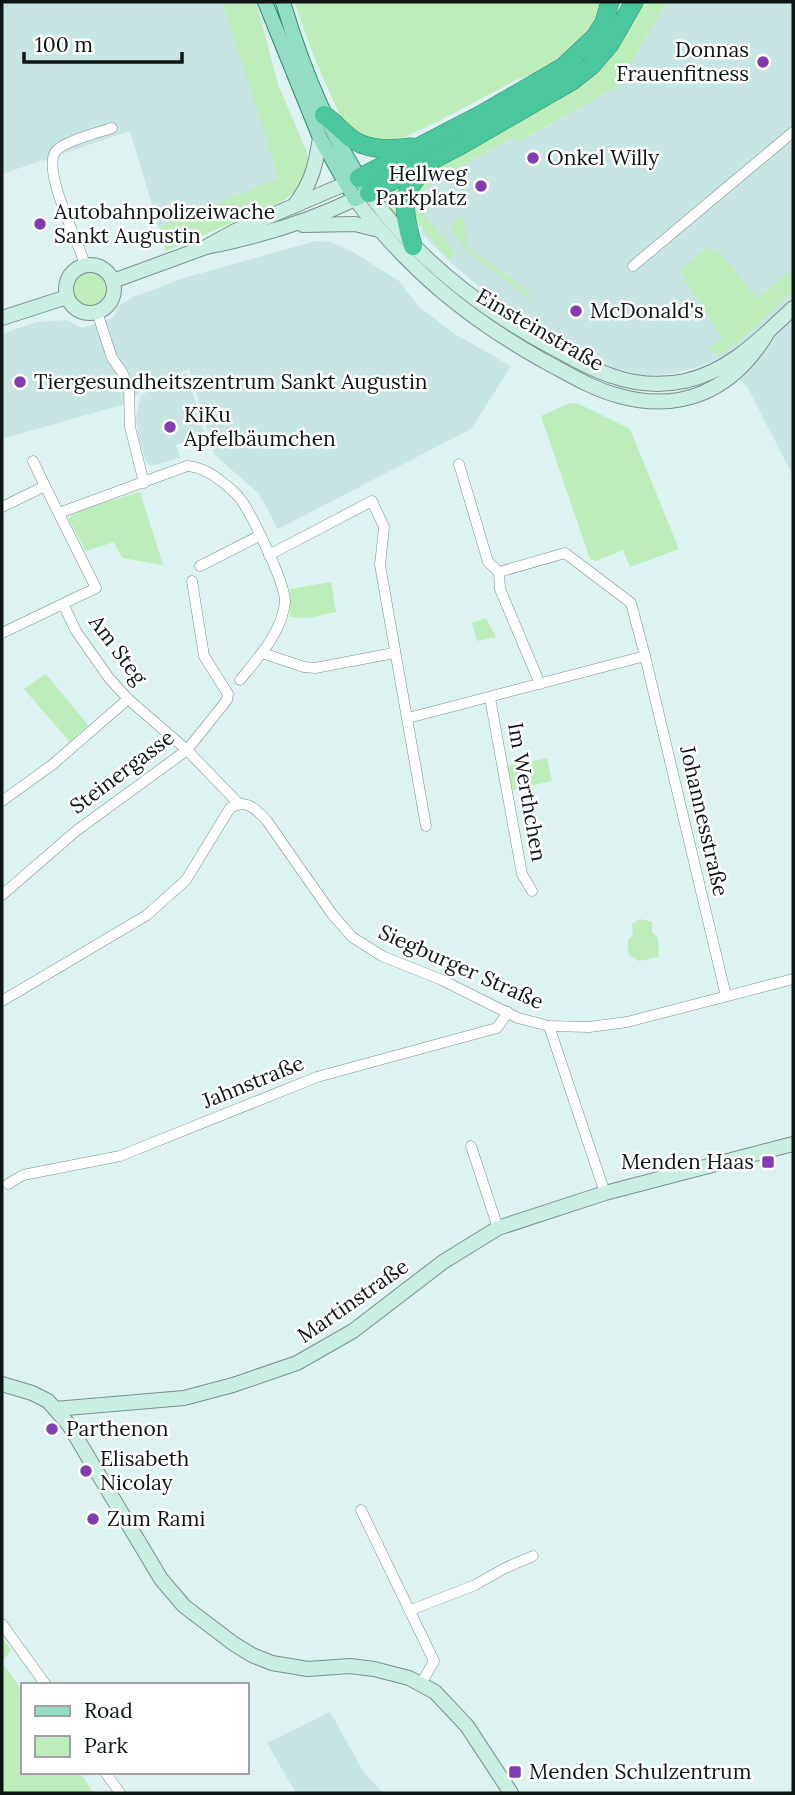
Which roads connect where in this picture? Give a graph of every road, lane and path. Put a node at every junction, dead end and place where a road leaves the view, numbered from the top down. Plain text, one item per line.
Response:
1 (265, 2) edge
2 (283, 2) edge
3 (610, 2) edge
4 (634, 2) edge
5 (324, 116) junction
6 (112, 128) dead end
7 (793, 132) edge
8 (320, 138) junction
9 (463, 144) junction
10 (422, 146) junction
11 (352, 181) junction
12 (362, 196) junction
13 (293, 207) junction
14 (285, 227) junction
15 (379, 230) junction
16 (413, 246) junction
17 (206, 247) junction
18 (85, 265) junction
19 (633, 266) dead end
20 (113, 281) junction
21 (67, 297) junction
22 (793, 308) edge
23 (97, 312) junction
24 (2, 318) edge
25 (766, 335) junction
26 (33, 461) dead end
27 (459, 464) dead end
28 (144, 484) junction
29 (45, 486) junction
30 (2, 507) edge
31 (59, 513) junction
32 (259, 536) junction
33 (269, 555) junction
34 (200, 566) dead end
35 (499, 572) junction
36 (192, 581) dead end
37 (63, 604) junction
38 (2, 633) edge
39 (262, 653) junction
40 (394, 653) junction
41 (645, 656) junction
42 (240, 680) dead end
43 (540, 684) junction
44 (128, 698) junction
45 (490, 698) junction
46 (408, 718) junction
47 (187, 750) junction
48 (2, 801) edge
49 (238, 803) junction
50 (426, 826) dead end
51 (532, 891) dead end
52 (2, 895) edge
53 (793, 979) edge
54 (726, 996) junction
55 (2, 1001) edge
56 (508, 1012) junction
57 (549, 1026) junction
58 (793, 1144) edge
59 (471, 1146) dead end
60 (8, 1184) dead end
61 (605, 1193) junction
62 (498, 1228) junction
63 (2, 1384) edge
64 (55, 1409) junction
65 (361, 1510) dead end
66 (533, 1556) dead end
67 (411, 1610) junction
68 (2, 1624) edge
69 (45, 1683) edge
70 (421, 1685) junction
71 (106, 1774) edge
72 (120, 1793) edge
73 (510, 1793) edge

1 - 8 main road
2 - 5 main road
3 - 10 highway
4 - 9 highway
5 - 10 highway
5 - 11 main road
6 - 18 street
7 - 19 street
8 - 11 main road
8 - 13 street
9 - 12 highway
9 - 16 highway
10 - 11 highway
11 - 12 main road
11 - 13 street
12 - 14 street
12 - 15 street, Einsteinstraße
12 - 16 street, Einsteinstraße
13 - 17 street
14 - 15 street
14 - 17 street
15 - 25 street, Einsteinstraße
16 - 25 street, Einsteinstraße
17 - 20 street
18 - 20 street
18 - 21 street
20 - 23 street
21 - 23 street
21 - 24 street
22 - 25 street, Einsteinstraße
23 - 28 street
26 - 29 street
27 - 35 street
28 - 31 street
28 - 32 street
29 - 30 street
29 - 31 street
31 - 37 street
32 - 33 street
32 - 34 street
33 - 39 street
33 - 40 street
35 - 41 street, Johannesstraße
35 - 43 street
36 - 47 street, Steinergasse
37 - 38 street
37 - 44 street, Am Steg
39 - 40 street
39 - 42 street
40 - 46 street
41 - 43 street
41 - 54 street, Johannesstraße
43 - 45 street
44 - 47 street, Am Steg
44 - 48 street
45 - 46 street
45 - 51 street, Im Werthchen
46 - 50 street
47 - 49 street, Am Steg
47 - 52 street, Steinergasse
49 - 55 street
49 - 56 street, Siegburger Straße
53 - 54 street, Siegburger Straße
54 - 57 street, Siegburger Straße
56 - 57 street, Siegburger Straße
56 - 60 street, Jahnstraße
57 - 61 street
58 - 61 street, Martinstraße
59 - 62 street
61 - 62 street, Martinstraße
62 - 64 street, Martinstraße
63 - 64 street
64 - 70 street
65 - 67 street
66 - 67 street
67 - 70 street
68 - 69 street
70 - 73 street
71 - 72 street

